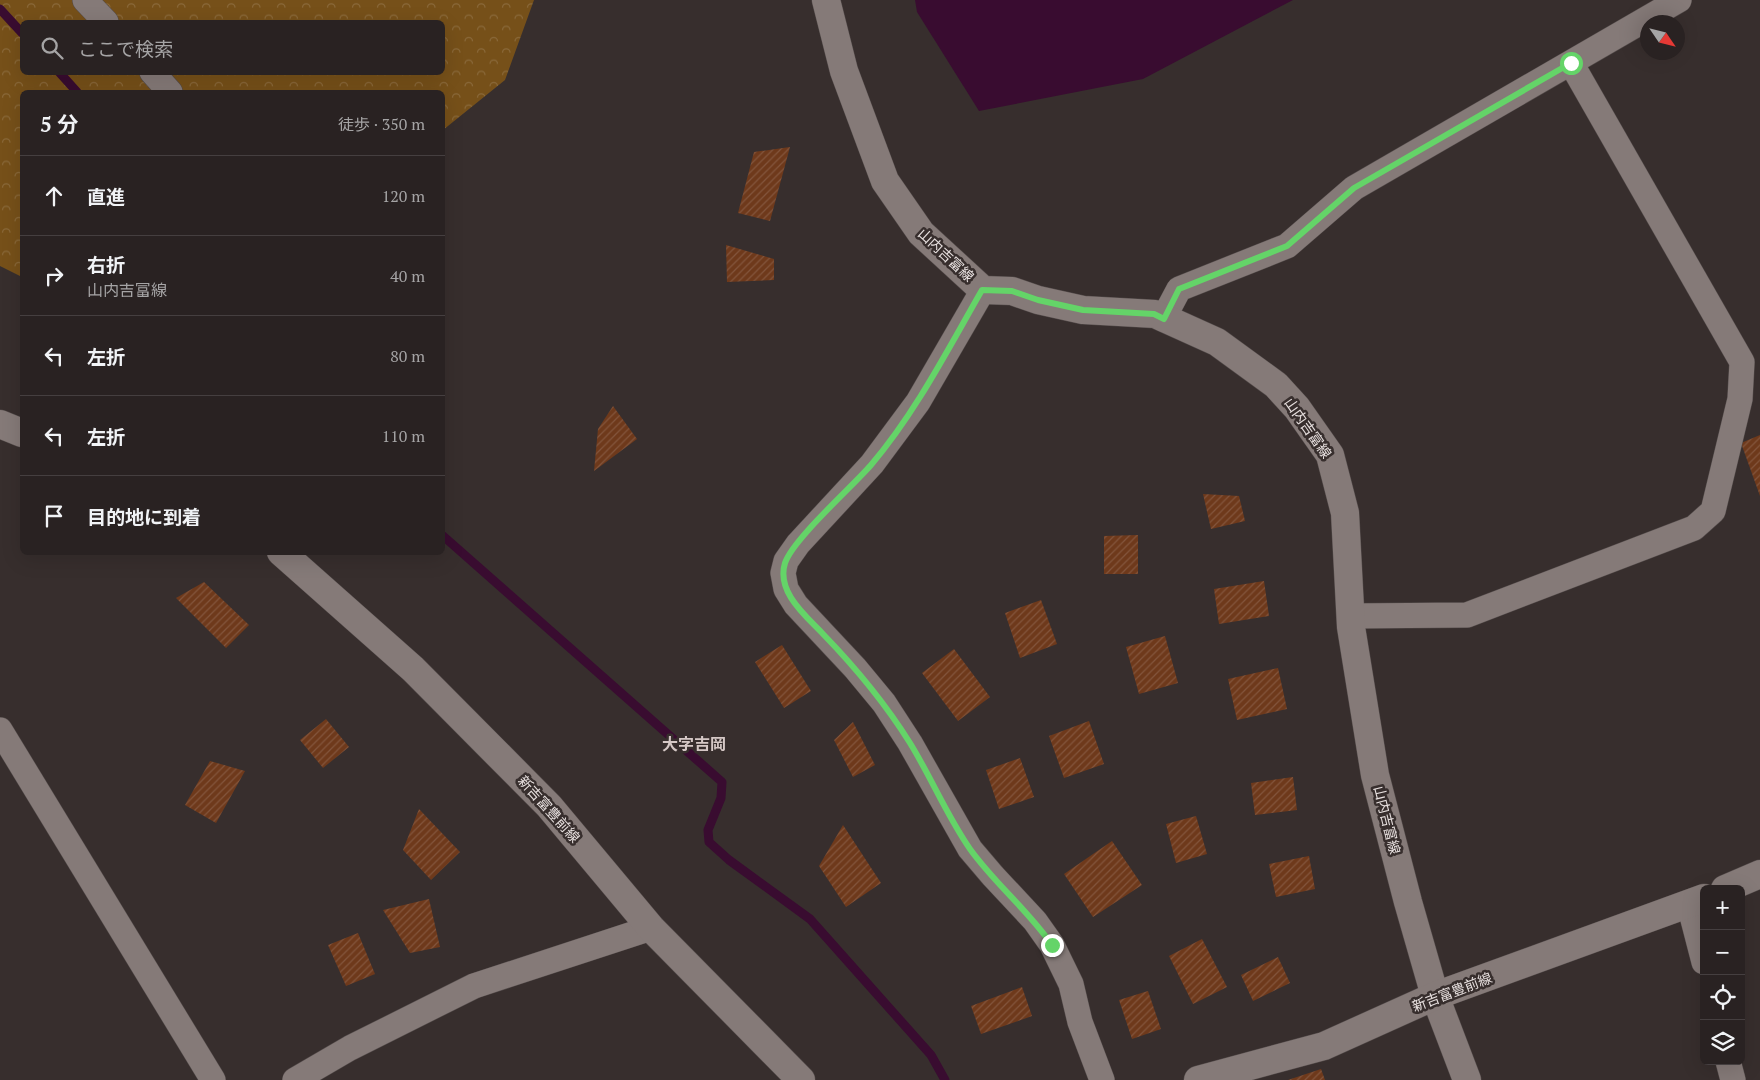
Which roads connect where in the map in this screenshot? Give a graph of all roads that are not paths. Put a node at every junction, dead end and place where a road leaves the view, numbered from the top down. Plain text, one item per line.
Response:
1 (85, 0) edge
2 (826, 0) edge
3 (1679, 0) edge
4 (104, 20) edge
5 (1571, 63) junction
6 (155, 75) edge
7 (168, 90) edge
8 (982, 290) junction
9 (1164, 319) junction
10 (1750, 398) edge
11 (0, 424) edge
12 (20, 432) edge
13 (284, 555) edge
14 (1350, 616) junction
15 (0, 730) edge
16 (1760, 874) edge
17 (1734, 885) edge
18 (1696, 901) edge
19 (651, 928) junction
20 (1700, 932) edge
21 (1435, 996) junction
22 (1729, 1065) edge
23 (213, 1080) edge
24 (295, 1080) edge
25 (801, 1080) edge
26 (1102, 1080) edge
27 (1198, 1080) edge
28 (1467, 1080) edge
29 (1733, 1080) edge

1 - 4 street
2 - 8 main road, 山内吉富線
3 - 5 street
5 - 9 street
5 - 10 street
6 - 7 street
8 - 9 main road, 山内吉富線
8 - 26 street
9 - 14 main road, 山内吉富線
10 - 14 street
11 - 12 main road
13 - 19 main road, 新吉富豊前線
14 - 21 main road, 山内吉富線
15 - 23 street
16 - 17 main road
18 - 20 street
18 - 21 main road, 新吉富豊前線
19 - 24 street
19 - 25 main road, 新吉富豊前線
21 - 27 main road, 新吉富豊前線
21 - 28 main road, 山内吉富線
22 - 29 street

